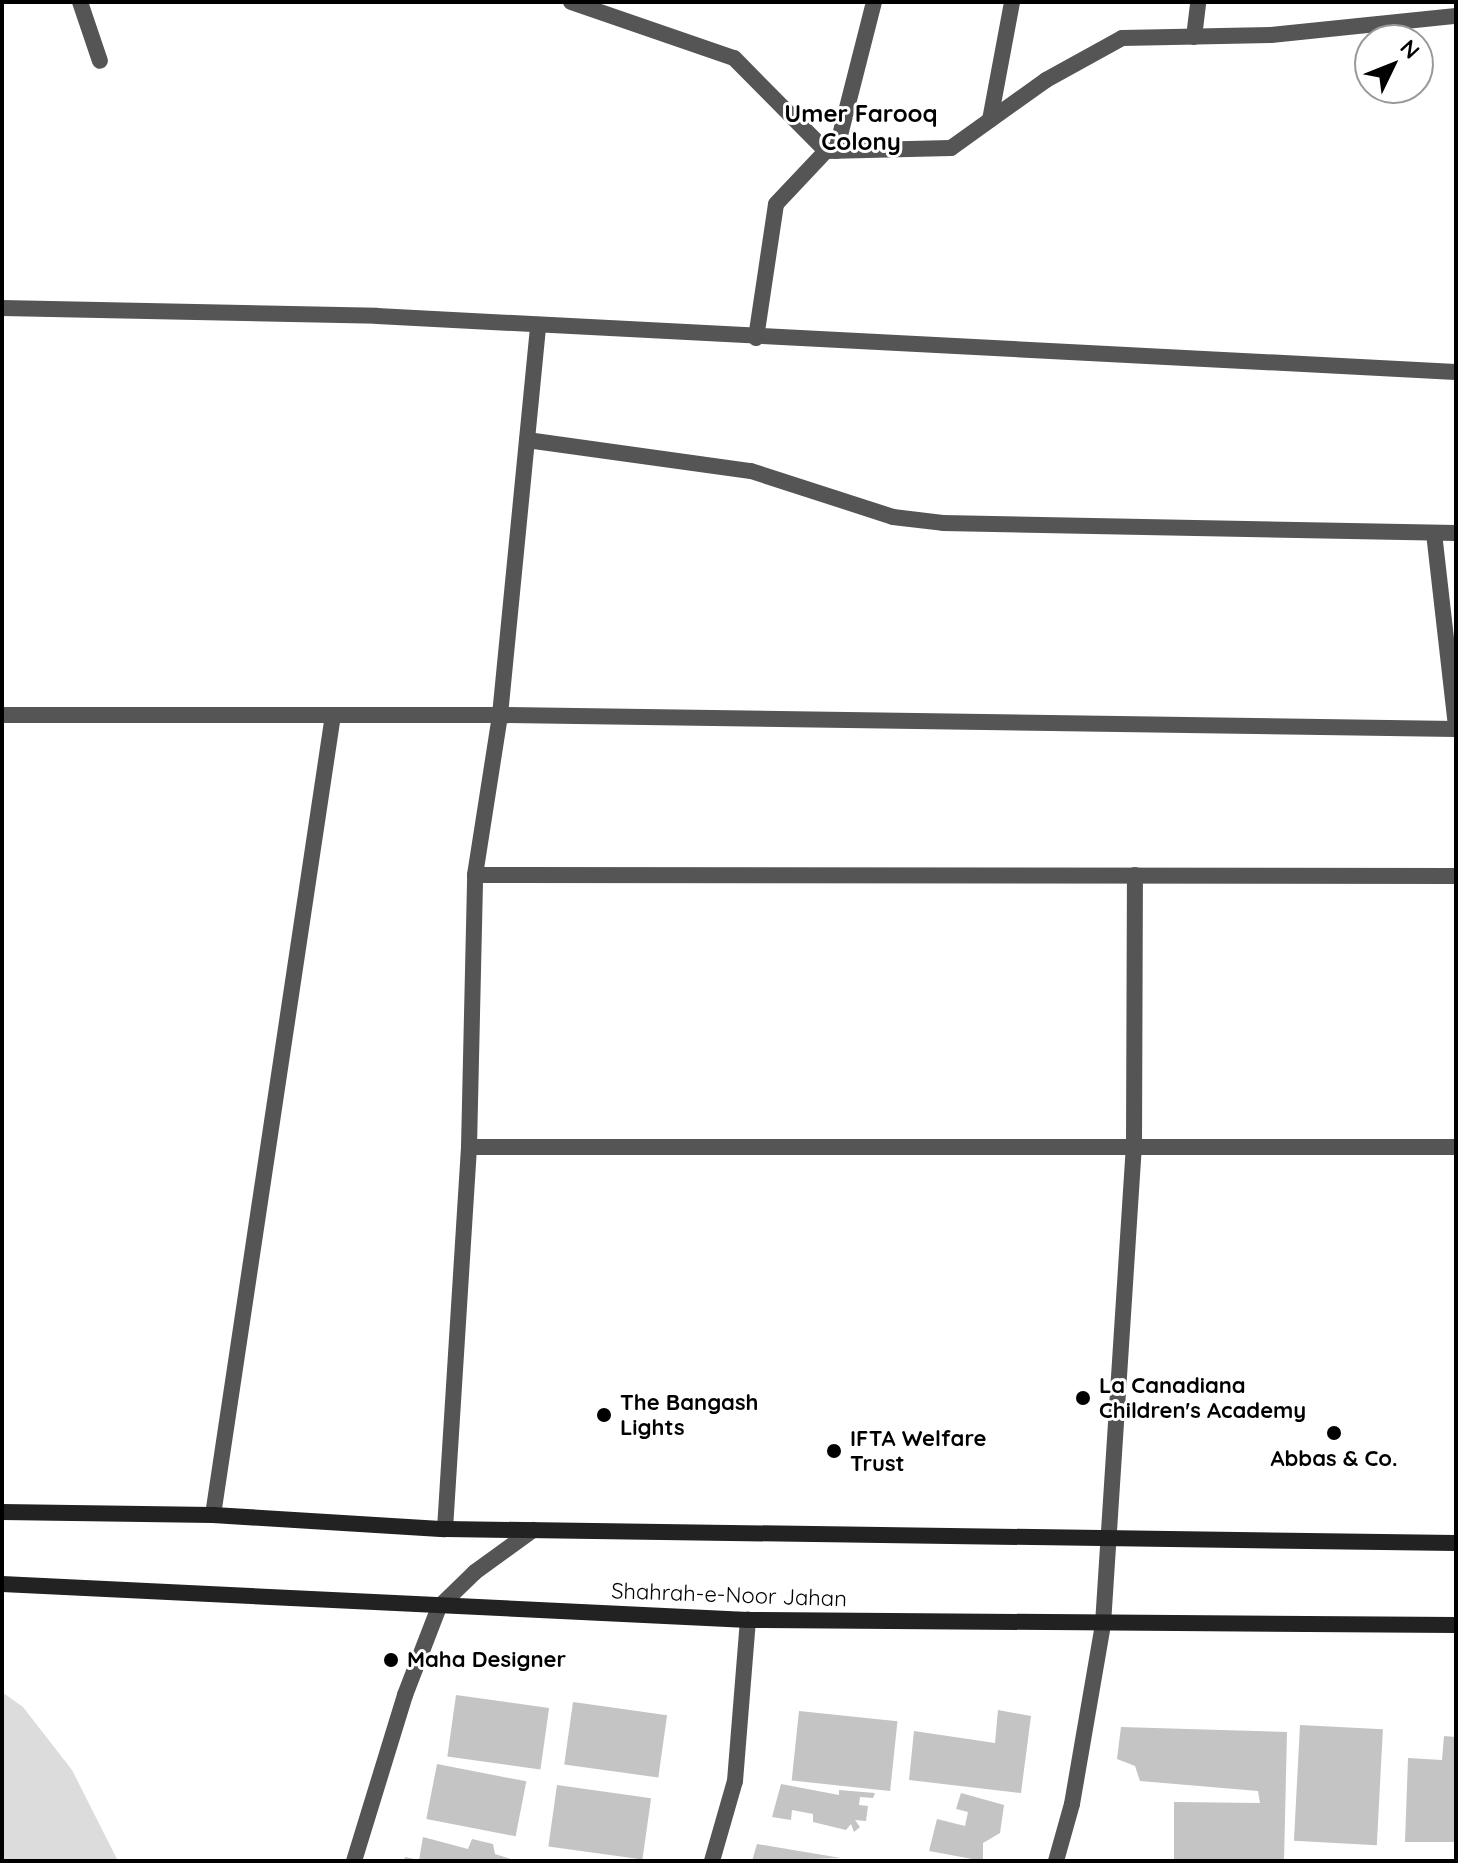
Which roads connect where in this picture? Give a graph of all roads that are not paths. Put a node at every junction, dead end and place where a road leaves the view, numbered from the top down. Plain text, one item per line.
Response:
1 (80, 2) edge
2 (571, 2) edge
3 (874, 2) edge
4 (1012, 2) edge
5 (1198, 2) edge
6 (1456, 16) edge
7 (1194, 37) junction
8 (100, 61) dead end
9 (990, 120) junction
10 (831, 151) junction
11 (2, 308) edge
12 (538, 325) junction
13 (756, 338) junction
14 (1456, 372) edge
15 (527, 440) junction
16 (1434, 533) junction
17 (1456, 533) edge
18 (2, 715) edge
19 (333, 715) junction
20 (500, 715) junction
21 (1456, 727) edge
22 (475, 875) junction
23 (1135, 875) junction
24 (1456, 876) edge
25 (1134, 1145) junction
26 (469, 1147) junction
27 (1456, 1147) edge
28 (2, 1512) edge
29 (213, 1515) junction
30 (445, 1529) junction
31 (533, 1530) junction
32 (1108, 1540) junction
33 (1456, 1543) edge
34 (2, 1584) edge
35 (439, 1607) junction
36 (748, 1620) junction
37 (1103, 1624) junction
38 (1456, 1625) edge
39 (354, 1861) edge
40 (712, 1861) edge
41 (1056, 1861) edge

1 - 8 street
2 - 10 street
3 - 10 street
4 - 9 street
5 - 7 street
6 - 7 street
7 - 9 street
9 - 10 street
10 - 13 street
11 - 12 street
12 - 13 street
12 - 15 street
13 - 14 street
15 - 16 street
15 - 20 street
16 - 17 street
16 - 21 street
18 - 19 street
19 - 20 street
19 - 29 street
20 - 21 street
20 - 22 street
22 - 23 street
22 - 26 street
23 - 24 street
23 - 25 street
25 - 26 street
25 - 27 street
25 - 32 street
26 - 30 street
28 - 29 main road
29 - 30 main road
30 - 31 main road
31 - 32 main road
31 - 35 street
32 - 33 main road
32 - 37 street
34 - 35 main road, Shahrah-e-Noor Jahan
35 - 36 main road, Shahrah-e-Noor Jahan
35 - 39 street
36 - 37 main road, Shahrah-e-Noor Jahan
36 - 40 street
37 - 38 main road, Shahrah-e-Noor Jahan
37 - 41 street

